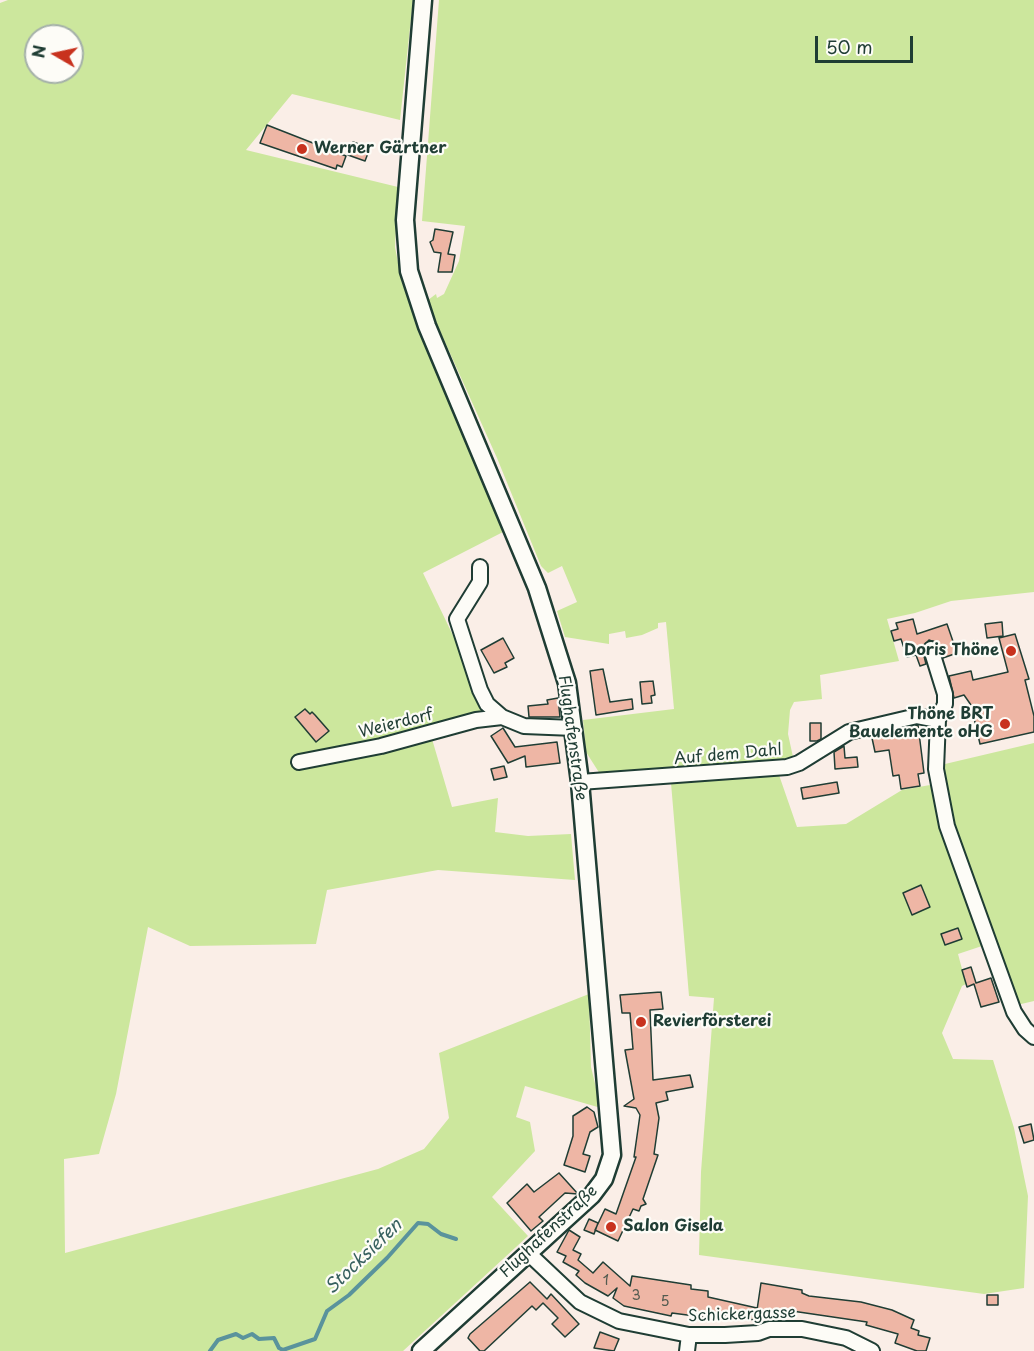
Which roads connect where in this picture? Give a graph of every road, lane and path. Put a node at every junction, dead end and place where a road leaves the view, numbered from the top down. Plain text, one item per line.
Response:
1 (423, 0) edge
2 (480, 567) dead end
3 (932, 650) dead end
4 (502, 717) junction
5 (938, 720) junction
6 (574, 728) junction
7 (299, 762) dead end
8 (580, 782) junction
9 (1034, 1037) edge
10 (527, 1252) junction
11 (688, 1335) junction
12 (421, 1351) edge
13 (687, 1351) edge
14 (872, 1351) edge

1 - 6 main road, Flughafenstraße
2 - 4 street
3 - 5 street
4 - 6 street, Weierdorf
4 - 7 street, Weierdorf
5 - 8 street, Auf dem Dahl
5 - 9 street
6 - 8 main road, Flughafenstraße
8 - 10 main road, Flughafenstraße
10 - 11 street, Schickergasse
10 - 12 main road, Flughafenstraße
11 - 13 street
11 - 14 street, Schickergasse

